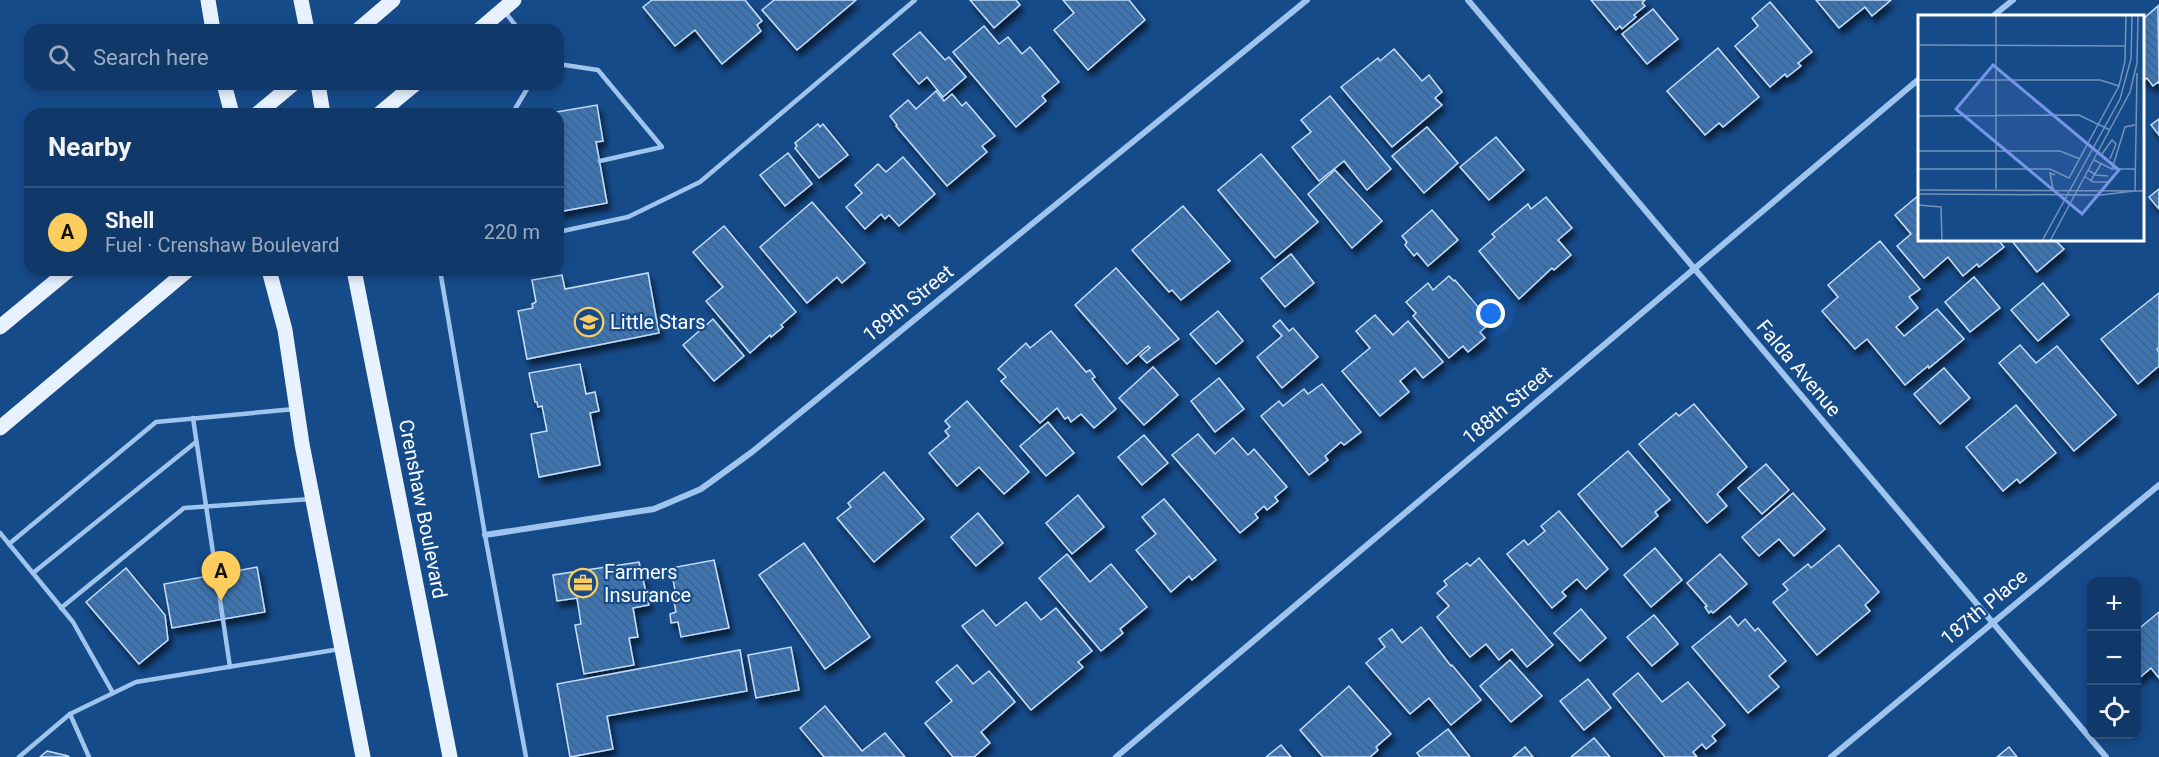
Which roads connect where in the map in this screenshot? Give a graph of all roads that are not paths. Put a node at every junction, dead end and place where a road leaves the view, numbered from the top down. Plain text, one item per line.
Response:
1 (208, 0) edge
2 (301, 0) edge
3 (393, 0) edge
4 (915, 0) edge
5 (1307, 0) edge
6 (1468, 0) edge
7 (2013, 0) edge
8 (509, 5) edge
9 (1994, 15) edge
10 (212, 24) edge
11 (306, 24) edge
12 (365, 24) edge
13 (486, 24) edge
14 (517, 24) edge
15 (564, 65) edge
16 (1918, 80) edge
17 (226, 90) edge
18 (286, 90) edge
19 (319, 90) edge
20 (408, 90) edge
21 (526, 90) edge
22 (230, 108) edge
23 (264, 108) edge
24 (322, 108) edge
25 (386, 108) edge
26 (516, 108) edge
27 (600, 161) dead end
28 (564, 231) edge
29 (1694, 268) junction
30 (62, 276) edge
31 (181, 276) edge
32 (271, 276) edge
33 (355, 276) edge
34 (441, 276) edge
35 (0, 327) edge
36 (297, 408) junction
37 (193, 418) junction
38 (0, 428) edge
39 (196, 442) junction
40 (2159, 485) edge
41 (313, 499) junction
42 (206, 507) junction
43 (0, 533) edge
44 (485, 535) junction
45 (9, 544) junction
46 (33, 573) junction
47 (61, 608) junction
48 (1992, 622) junction
49 (341, 649) junction
50 (230, 667) junction
51 (113, 693) junction
52 (70, 714) junction
53 (19, 757) edge
54 (89, 757) edge
55 (363, 757) edge
56 (450, 757) edge
57 (526, 757) edge
58 (1116, 757) edge
59 (1832, 757) edge
60 (2106, 757) edge

1 - 10 main road
2 - 11 main road
3 - 12 main road
4 - 28 lane
5 - 44 street, 189th Street
6 - 29 street, Falda Avenue
7 - 9 street
8 - 13 main road
8 - 14 lane
15 - 27 lane
16 - 29 street, 188th Street
17 - 22 main road
18 - 23 main road
19 - 24 main road
20 - 25 main road
21 - 26 lane
29 - 48 street, Falda Avenue
29 - 58 street, 188th Street
30 - 35 main road
31 - 38 main road
32 - 36 main road
33 - 56 main road, Crenshaw Boulevard
34 - 44 lane
36 - 37 lane
36 - 41 main road
37 - 39 lane
37 - 45 lane
39 - 42 lane
39 - 46 lane
40 - 48 street, 187th Place
41 - 42 lane
41 - 49 main road
42 - 47 lane
42 - 50 lane
43 - 45 lane
44 - 57 lane
45 - 46 lane
46 - 47 lane
47 - 51 lane
48 - 59 street, 187th Place
48 - 60 street, Falda Avenue
49 - 50 lane
49 - 55 main road
50 - 51 lane
51 - 52 lane
52 - 53 lane
52 - 54 lane

